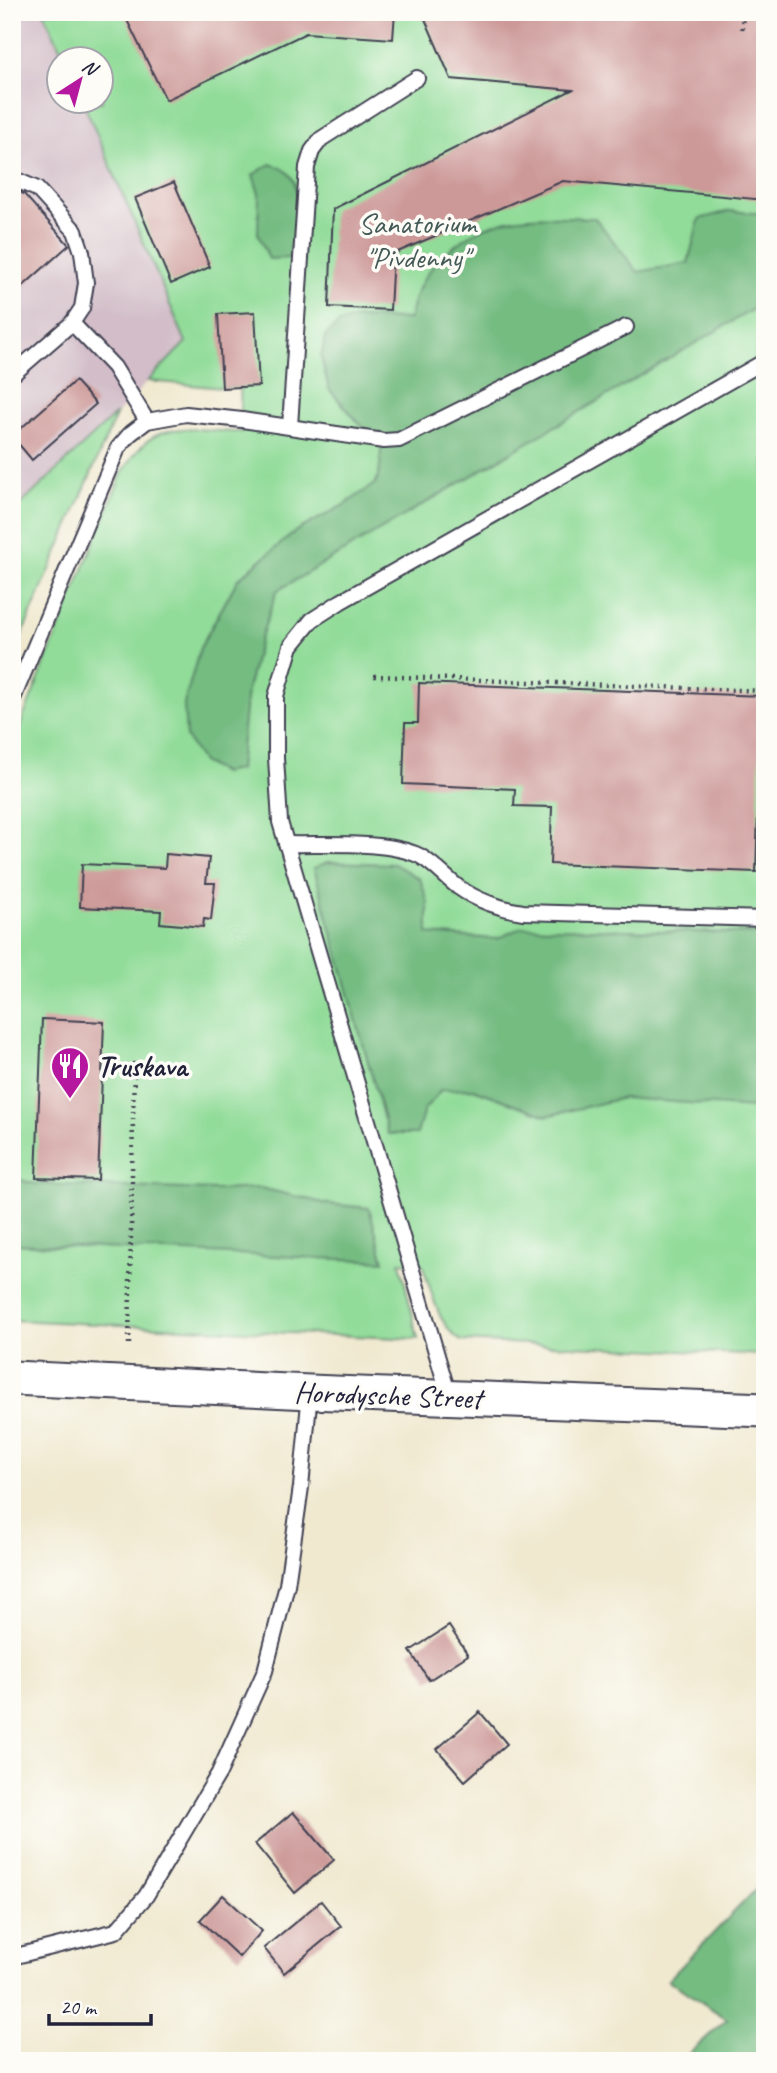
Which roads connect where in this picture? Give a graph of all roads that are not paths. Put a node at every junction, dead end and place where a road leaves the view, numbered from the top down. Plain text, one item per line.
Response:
1 (417, 78) dead end
2 (12, 178) edge
3 (72, 323) junction
4 (626, 327) dead end
5 (765, 361) edge
6 (12, 375) edge
7 (147, 421) junction
8 (290, 426) junction
9 (12, 701) edge
10 (286, 844) junction
11 (765, 919) edge
12 (12, 1378) edge
13 (310, 1392) junction
14 (449, 1397) junction
15 (765, 1410) edge
16 (12, 1957) edge

1 - 8 lane
2 - 3 lane
3 - 6 lane
3 - 7 lane
4 - 8 lane
5 - 10 lane
7 - 8 lane
7 - 9 lane
10 - 11 lane
10 - 14 lane
12 - 13 street, Horodysche Street
13 - 14 street, Horodysche Street
13 - 16 lane
14 - 15 street, Horodysche Street

